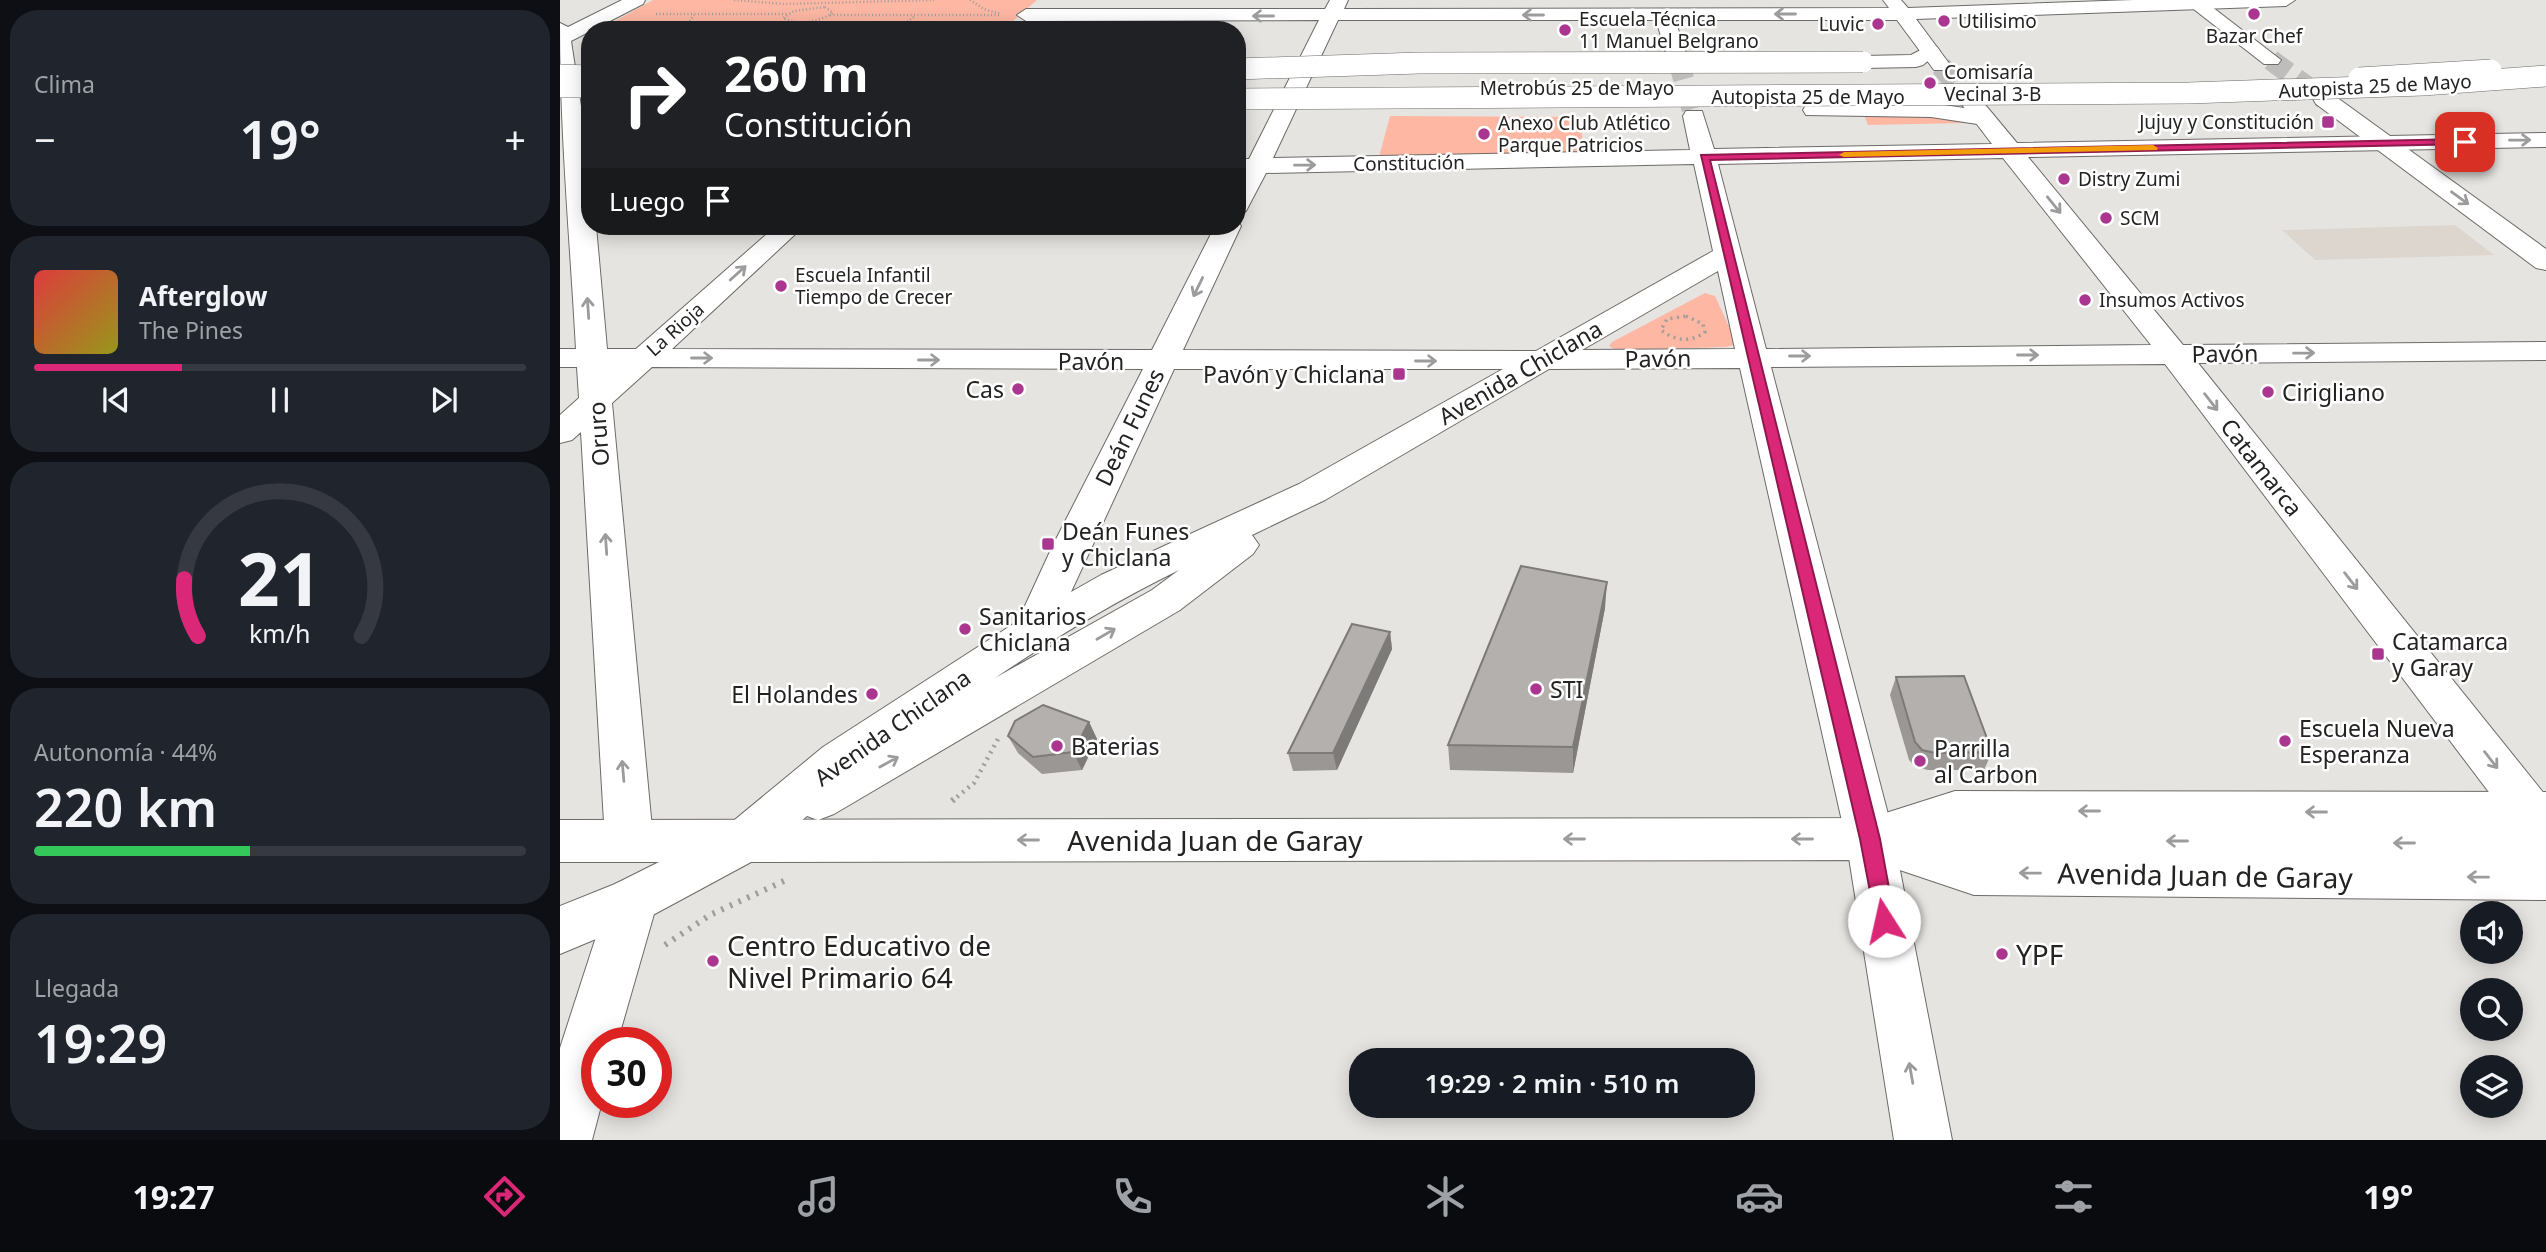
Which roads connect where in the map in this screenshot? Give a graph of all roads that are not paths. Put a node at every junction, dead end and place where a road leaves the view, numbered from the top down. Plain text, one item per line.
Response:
1 (636, 0) edge
2 (1044, 0) edge
3 (2286, 0) edge
4 (2193, 1) edge
5 (1897, 7) edge
6 (1335, 8) edge
7 (1664, 14) junction
8 (1026, 15) junction
9 (591, 21) edge
10 (1020, 21) edge
11 (581, 24) edge
12 (561, 31) edge
13 (2546, 56) edge
14 (1678, 59) tunnel mouth
15 (2271, 60) tunnel mouth
16 (2546, 67) edge
17 (1246, 69) edge
18 (560, 75) edge
19 (581, 76) edge
20 (2546, 76) edge
21 (1246, 79) edge
22 (560, 87) edge
23 (581, 87) edge
24 (1246, 89) edge
25 (560, 96) edge
26 (581, 97) edge
27 (1246, 99) edge
28 (2324, 99) tunnel mouth
29 (1246, 111) edge
30 (1694, 117) tunnel mouth
31 (2546, 140) edge
32 (2385, 143) junction
33 (2011, 151) junction
34 (1705, 157) junction
35 (1247, 166) edge
36 (576, 168) edge
37 (581, 227) edge
38 (582, 235) edge
39 (781, 235) edge
40 (1223, 235) edge
41 (1729, 253) junction
42 (2546, 262) edge
43 (2546, 351) edge
44 (2174, 354) junction
45 (1754, 357) junction
46 (560, 358) edge
47 (592, 358) junction
48 (642, 358) junction
49 (1542, 360) junction
50 (1161, 361) junction
51 (596, 400) junction
52 (560, 433) edge
53 (1312, 492) junction
54 (1034, 631) junction
55 (2542, 825) edge
56 (629, 839) junction
57 (1870, 839) junction
58 (560, 841) edge
59 (743, 842) junction
60 (2546, 878) edge
61 (632, 900) junction
62 (560, 930) edge
63 (560, 943) edge
64 (560, 960) edge
65 (563, 1140) edge
66 (1923, 1140) edge

1 - 9 main road
2 - 8 main road
3 - 4 main road
4 - 5 main road
4 - 15 main road
5 -> 7 main road
5 - 17 main road, bridge
7 -> 6 main road
6 -> 8 main road
6 - 35 main road
7 - 14 main road
8 - 10 main road
11 - 12 main road
12 - 36 main road, Oruro
13 - 21 main road, Autopista 25 de Mayo
16 - 24 main road, Metrobús 25 de Mayo, bridge
18 - 19 main road, bridge
20 - 27 main road, Autopista 25 de Mayo, bridge
22 - 23 main road, bridge
25 - 26 main road
28 - 32 main road
29 - 33 main road, Catamarca
30 - 34 main road
32 -> 31 main road, Constitución
32 - 33 main road, Constitución
32 -> 42 main road
33 - 34 main road, Constitución
33 -> 44 main road, Catamarca
35 -> 34 main road, Constitución
34 - 41 main road
37 -> 36 main road, Oruro
47 -> 38 main road, Oruro
48 -> 39 main road, La Rioja
40 -> 50 main road, Deán Funes
41 - 45 main road
41 - 49 main road, Avenida Chiclana
44 -> 43 main road, Pavón
45 -> 44 main road, Pavón
44 -> 55 main road, Catamarca
45 - 49 main road, Pavón
45 - 57 main road
46 - 47 main road, Pavón
47 - 48 main road, Pavón
47 - 51 main road, Oruro
48 -> 50 main road, Pavón
48 - 51 main road, La Rioja
50 -> 49 main road, Pavón
49 - 53 main road, Avenida Chiclana
50 - 54 main road, Deán Funes
51 - 52 main road, La Rioja
56 -> 51 main road, Oruro
53 - 54 main road, Avenida Chiclana
59 -> 53 main road, Avenida Chiclana
54 - 59 main road, Avenida Chiclana
55 -> 57 main road
56 - 58 main road, Avenida Juan de Garay
56 - 59 main road, Avenida Juan de Garay
57 -> 59 main road, Avenida Juan de Garay
60 -> 57 main road, Avenida Juan de Garay
66 -> 57 main road
59 - 61 main road, Avenida Chiclana
61 - 62 main road, Avenida Chiclana
61 - 63 main road
61 - 64 main road, Avenida Chiclana
61 - 65 main road

